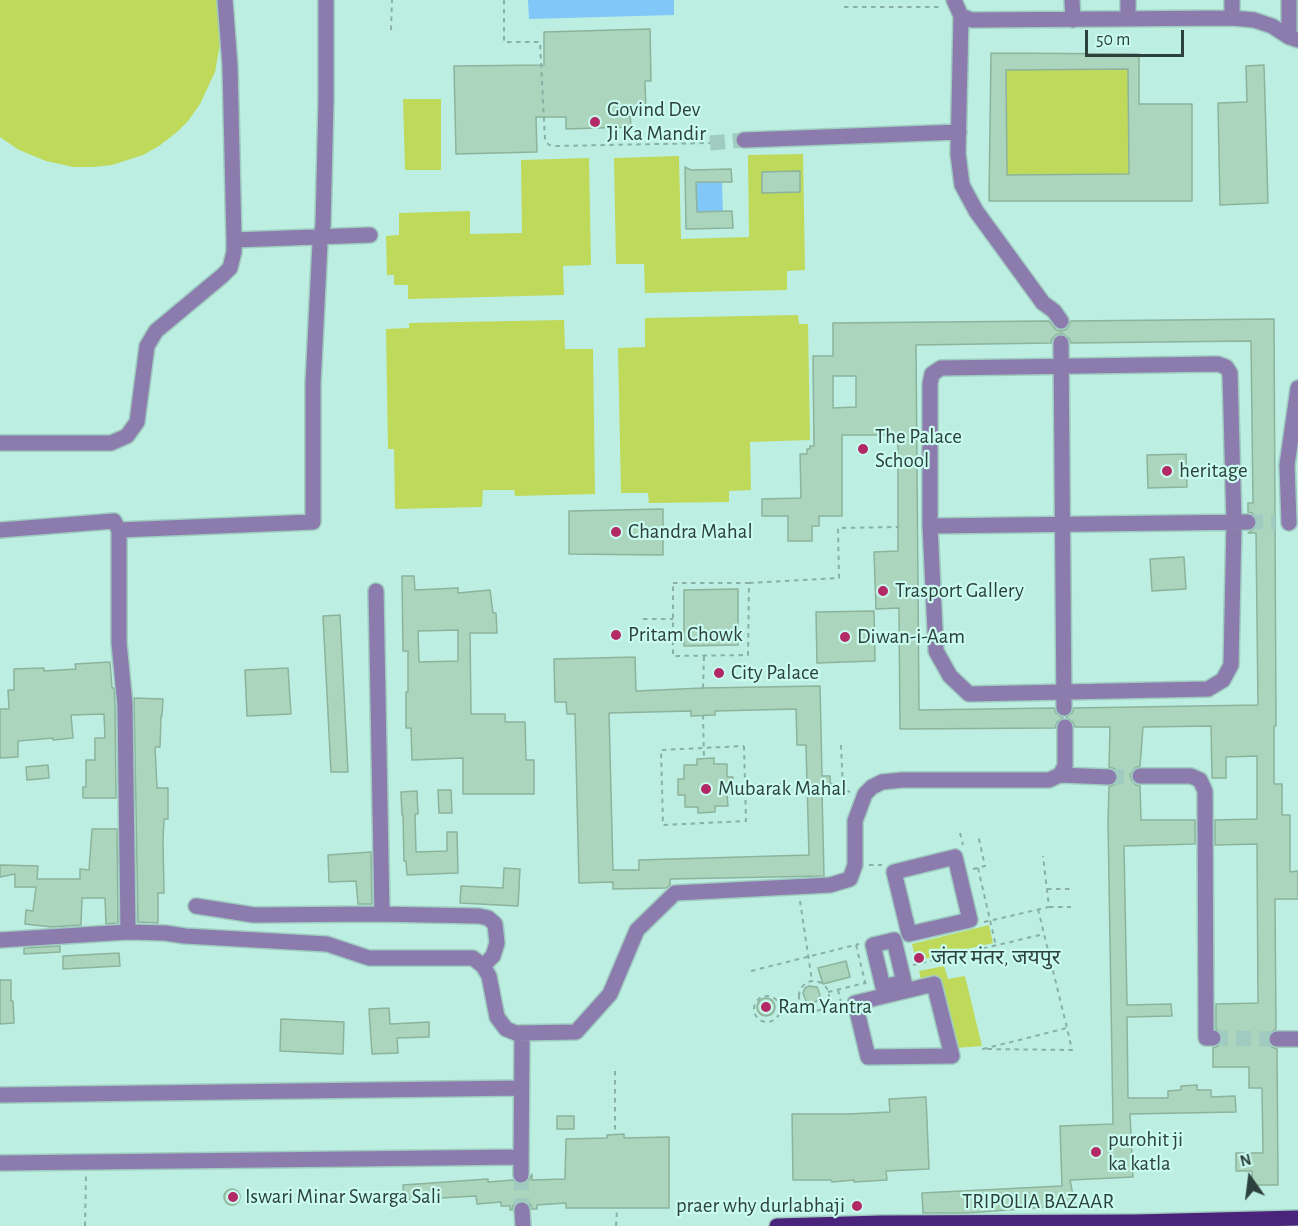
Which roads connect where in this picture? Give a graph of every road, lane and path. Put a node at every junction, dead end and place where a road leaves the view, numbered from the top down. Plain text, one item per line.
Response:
1 (225, 0) edge
2 (326, 0) edge
3 (392, 0) edge
4 (504, 0) edge
5 (1072, 0) edge
6 (1128, 0) edge
7 (1232, 0) edge
8 (1289, 0) edge
9 (844, 7) dead end
10 (957, 8) edge
11 (1232, 18) junction
12 (1128, 19) junction
13 (1072, 20) junction
14 (391, 30) dead end
15 (1293, 38) edge
16 (959, 132) junction
17 (744, 140) tunnel mouth
18 (710, 143) tunnel mouth
19 (370, 235) dead end
20 (321, 237) junction
21 (234, 240) junction
22 (1061, 321) dead end
23 (1061, 343) dead end
24 (1062, 367) junction
25 (1298, 388) edge
26 (0, 442) edge
27 (1241, 522) junction
28 (1287, 523) edge
29 (1063, 524) junction
30 (930, 526) junction
31 (898, 527) dead end
32 (0, 530) edge
33 (119, 530) junction
34 (749, 583) junction
35 (376, 591) dead end
36 (643, 619) dead end
37 (673, 619) junction
38 (704, 656) junction
39 (703, 688) dead end
40 (1064, 692) junction
41 (1064, 708) dead end
42 (704, 715) dead end
43 (1065, 728) dead end
44 (841, 746) dead end
45 (703, 748) junction
46 (704, 759) dead end
47 (1060, 775) junction
48 (1140, 776) tunnel mouth
49 (1109, 777) tunnel mouth
50 (807, 784) dead end
51 (831, 784) dead end
52 (733, 785) dead end
53 (745, 785) junction
54 (843, 789) junction
55 (863, 797) junction
56 (960, 833) dead end
57 (978, 835) dead end
58 (963, 848) dead end
59 (1043, 856) dead end
60 (978, 868) junction
61 (969, 870) dead end
62 (894, 872) joint
63 (798, 886) junction
64 (1047, 889) junction
65 (1073, 889) dead end
66 (196, 906) dead end
67 (1049, 907) junction
68 (1071, 907) dead end
69 (1038, 909) junction
70 (382, 914) junction
71 (990, 921) junction
72 (980, 924) dead end
73 (128, 932) junction
74 (1044, 934) junction
75 (0, 940) edge
76 (868, 944) dead end
77 (856, 945) junction
78 (996, 945) junction
79 (808, 957) junction
80 (910, 957) dead end
81 (483, 966) junction
82 (751, 971) dead end
83 (812, 981) junction
84 (865, 984) junction
85 (828, 992) junction
86 (869, 999) junction
87 (800, 1003) junction
88 (780, 1008) junction
89 (1067, 1028) junction
90 (522, 1033) junction
91 (1213, 1038) dead end
92 (1277, 1039) tunnel mouth
93 (1298, 1039) edge
94 (615, 1071) dead end
95 (521, 1088) junction
96 (0, 1095) edge
97 (615, 1134) dead end
98 (521, 1157) junction
99 (0, 1163) edge
100 (86, 1163) junction
101 (521, 1175) tunnel mouth
102 (617, 1209) dead end
103 (522, 1210) tunnel mouth
104 (1298, 1218) edge
105 (881, 1225) edge
106 (85, 1226) edge
107 (523, 1226) edge
108 (616, 1226) edge
109 (777, 1226) edge

1 - 21 street
2 - 20 street
3 - 14 path
4 - 18 path
5 - 13 street
6 - 12 street
7 - 11 street
8 - 15 street
9 - 10 path
10 - 13 street
10 - 16 street
11 - 12 street
11 - 15 street
12 - 13 street
16 - 17 street
16 - 22 street
19 - 20 street
20 - 21 street
20 - 33 street
21 - 26 street
23 - 24 street
24 - 27 street
24 - 29 street
24 - 30 street
25 - 28 street
27 - 29 street
27 - 40 street
29 - 30 street
29 - 40 street
30 - 40 street
31 - 34 path
32 - 33 street
33 - 73 street
34 - 37 path
34 - 38 path
35 - 70 street
36 - 37 path
37 - 38 path
38 - 39 path
40 - 41 street
42 - 45 path
43 - 47 street
44 - 54 path
45 - 46 path
45 - 53 path
45 - 53 path
47 - 49 street
47 - 55 street
48 - 91 street
50 - 53 path
51 - 54 path
52 - 53 path
54 - 55 path
55 - 63 street
56 - 58 path
57 - 60 path
59 - 64 path
60 - 61 path
60 - 71 path
62 - 62 street
63 - 79 path
63 - 90 street
64 - 65 path
64 - 67 path
66 - 70 street
67 - 68 path
67 - 69 path
69 - 71 path
69 - 74 path
70 - 81 street
71 - 72 path
71 - 78 path
73 - 75 street
73 - 81 street
74 - 78 path
74 - 89 path
76 - 77 path
77 - 79 path
77 - 84 path
78 - 80 path
79 - 82 path
79 - 83 path
81 - 90 street
83 - 85 path
83 - 87 path
84 - 85 path
84 - 86 path
85 - 87 path
86 - 86 street
87 - 88 path
88 - 88 path
89 - 89 path
90 - 95 street
92 - 93 street
94 - 97 path
95 - 96 street
95 - 98 street
98 - 100 street
98 - 101 street
99 - 100 street
100 - 106 path
102 - 108 path
103 - 107 street
104 - 105 main road, TRIPOLIA BAZAAR
105 - 109 main road, TRIPOLIA BAZAAR

